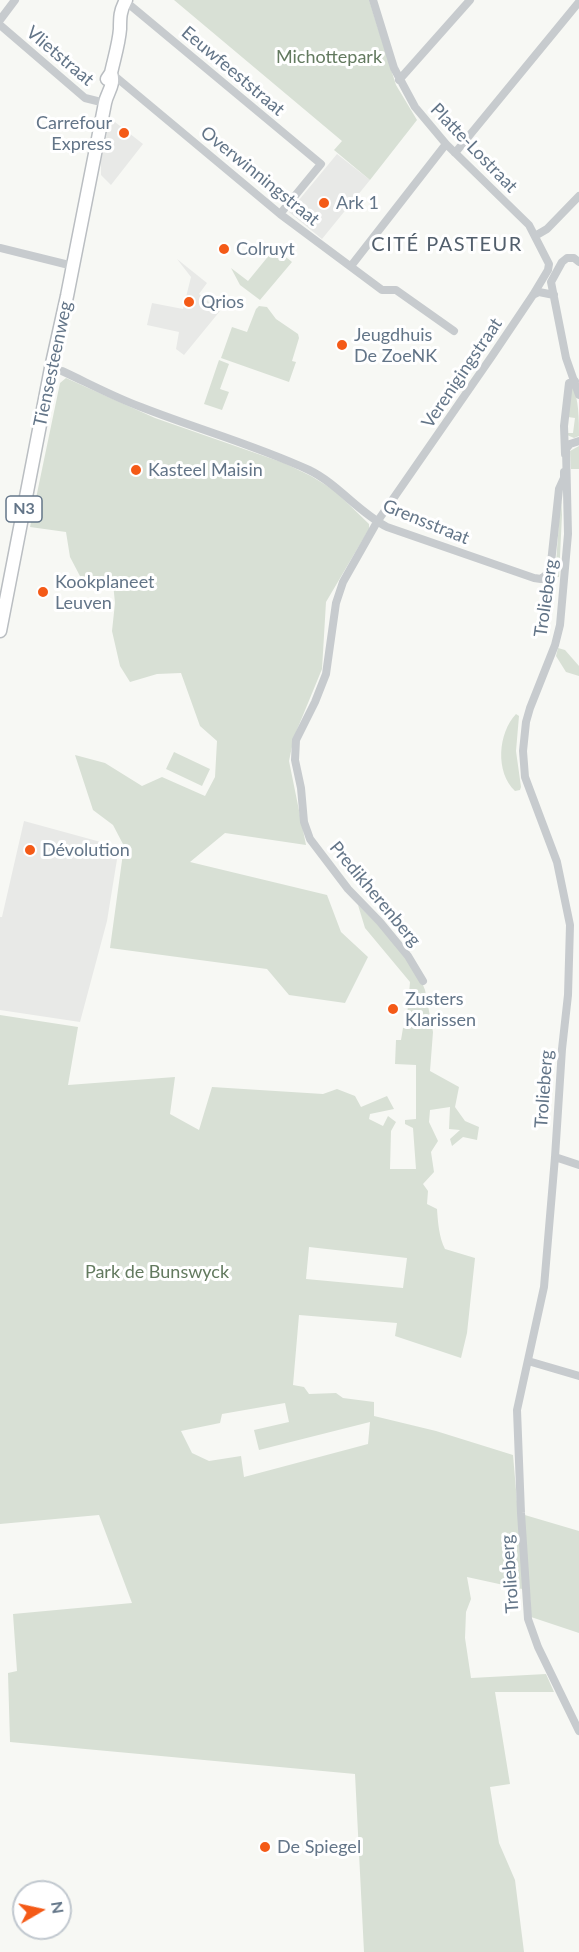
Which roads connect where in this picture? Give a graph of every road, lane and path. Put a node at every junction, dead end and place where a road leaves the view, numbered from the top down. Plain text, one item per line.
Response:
1 (15, 0) edge
2 (125, 0) edge
3 (372, 0) edge
4 (470, 0) edge
5 (579, 2) edge
6 (0, 20) edge
7 (0, 25) edge
8 (111, 73) junction
9 (399, 80) junction
10 (105, 100) junction
11 (446, 144) junction
12 (455, 153) junction
13 (579, 196) edge
14 (280, 214) junction
15 (539, 234) junction
16 (0, 248) edge
17 (577, 260) edge
18 (73, 266) junction
19 (351, 266) junction
20 (533, 295) junction
21 (554, 295) junction
22 (454, 331) dead end
23 (51, 368) junction
24 (574, 381) junction
25 (579, 395) edge
26 (579, 441) edge
27 (566, 449) junction
28 (377, 522) junction
29 (0, 631) edge
30 (575, 925) edge
31 (423, 981) dead end
32 (555, 1157) junction
33 (579, 1165) edge
34 (528, 1361) junction
35 (579, 1376) edge
36 (579, 1731) edge

1 - 6 street
2 - 8 main road, Tiensesteenweg / N3
2 - 14 street, Eeuwfeeststraat
3 - 9 street, Platte-Lostraat
4 - 9 street
5 - 12 street
7 - 10 street, Vlietstraat
8 - 10 main road, Tiensesteenweg / N3
8 - 14 street, Overwinningstraat
9 - 11 street, Platte-Lostraat
10 - 18 main road, Tiensesteenweg / N3
11 - 12 street, Platte-Lostraat
11 - 19 street
12 - 15 street, Platte-Lostraat
13 - 15 street
14 - 19 street, Overwinningstraat
15 - 20 street, Verenigingstraat
16 - 18 street
17 - 21 street
18 - 23 main road, Tiensesteenweg / N3
19 - 22 street, Overwinningstraat
20 - 21 street
20 - 28 street, Verenigingstraat
21 - 24 street
23 - 28 street, Grensstraat
23 - 29 main road, Tiensesteenweg / N3
24 - 25 street
24 - 27 street, Grensstraat
26 - 27 street
27 - 28 street, Grensstraat
27 - 30 street, Trolieberg
28 - 31 street, Predikherenberg
30 - 32 street, Trolieberg
32 - 33 street
32 - 34 street, Trolieberg
34 - 35 street
34 - 36 street, Trolieberg

